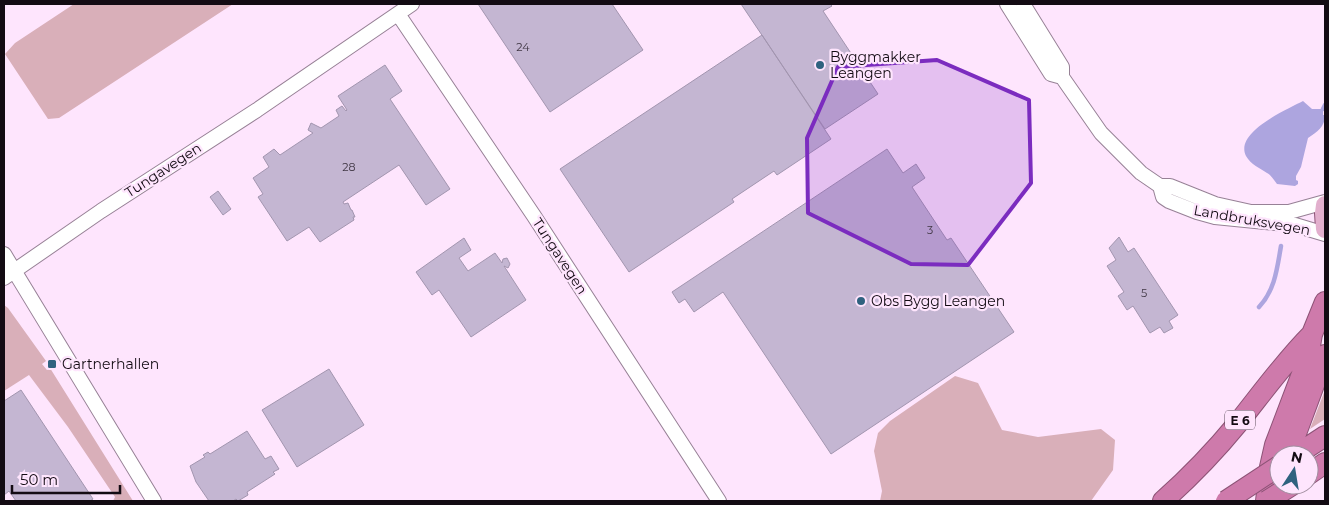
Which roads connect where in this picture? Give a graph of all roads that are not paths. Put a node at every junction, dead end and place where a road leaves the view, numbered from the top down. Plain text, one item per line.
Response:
1 (412, 4) edge
2 (1007, 4) edge
3 (1023, 4) edge
4 (398, 14) junction
5 (1062, 77) junction
6 (1160, 186) junction
7 (1325, 204) edge
8 (1325, 229) edge
9 (1325, 234) edge
10 (4, 254) edge
11 (9, 274) edge
12 (1325, 302) edge
13 (1312, 334) junction
14 (1325, 355) edge
15 (1325, 436) edge
16 (1292, 445) edge
17 (1311, 445) edge
18 (1269, 473) edge
19 (154, 501) edge
20 (720, 501) edge
21 (1163, 501) edge
22 (1226, 501) edge
23 (1267, 501) edge

1 - 4 street, Tungavegen
2 - 5 street, Landbruksvegen
3 - 5 street, Landbruksvegen
4 - 11 street, Tungavegen
4 - 20 street, Tungavegen
5 - 6 street, Landbruksvegen
6 - 7 street, Landbruksvegen
6 - 9 street, Landbruksvegen
7 - 8 main road
10 - 11 street
11 - 19 street
12 - 13 highway, E 6
13 - 21 highway, E 6
13 - 23 highway, E 6
14 - 16 highway
15 - 17 highway
18 - 22 highway, bridge

